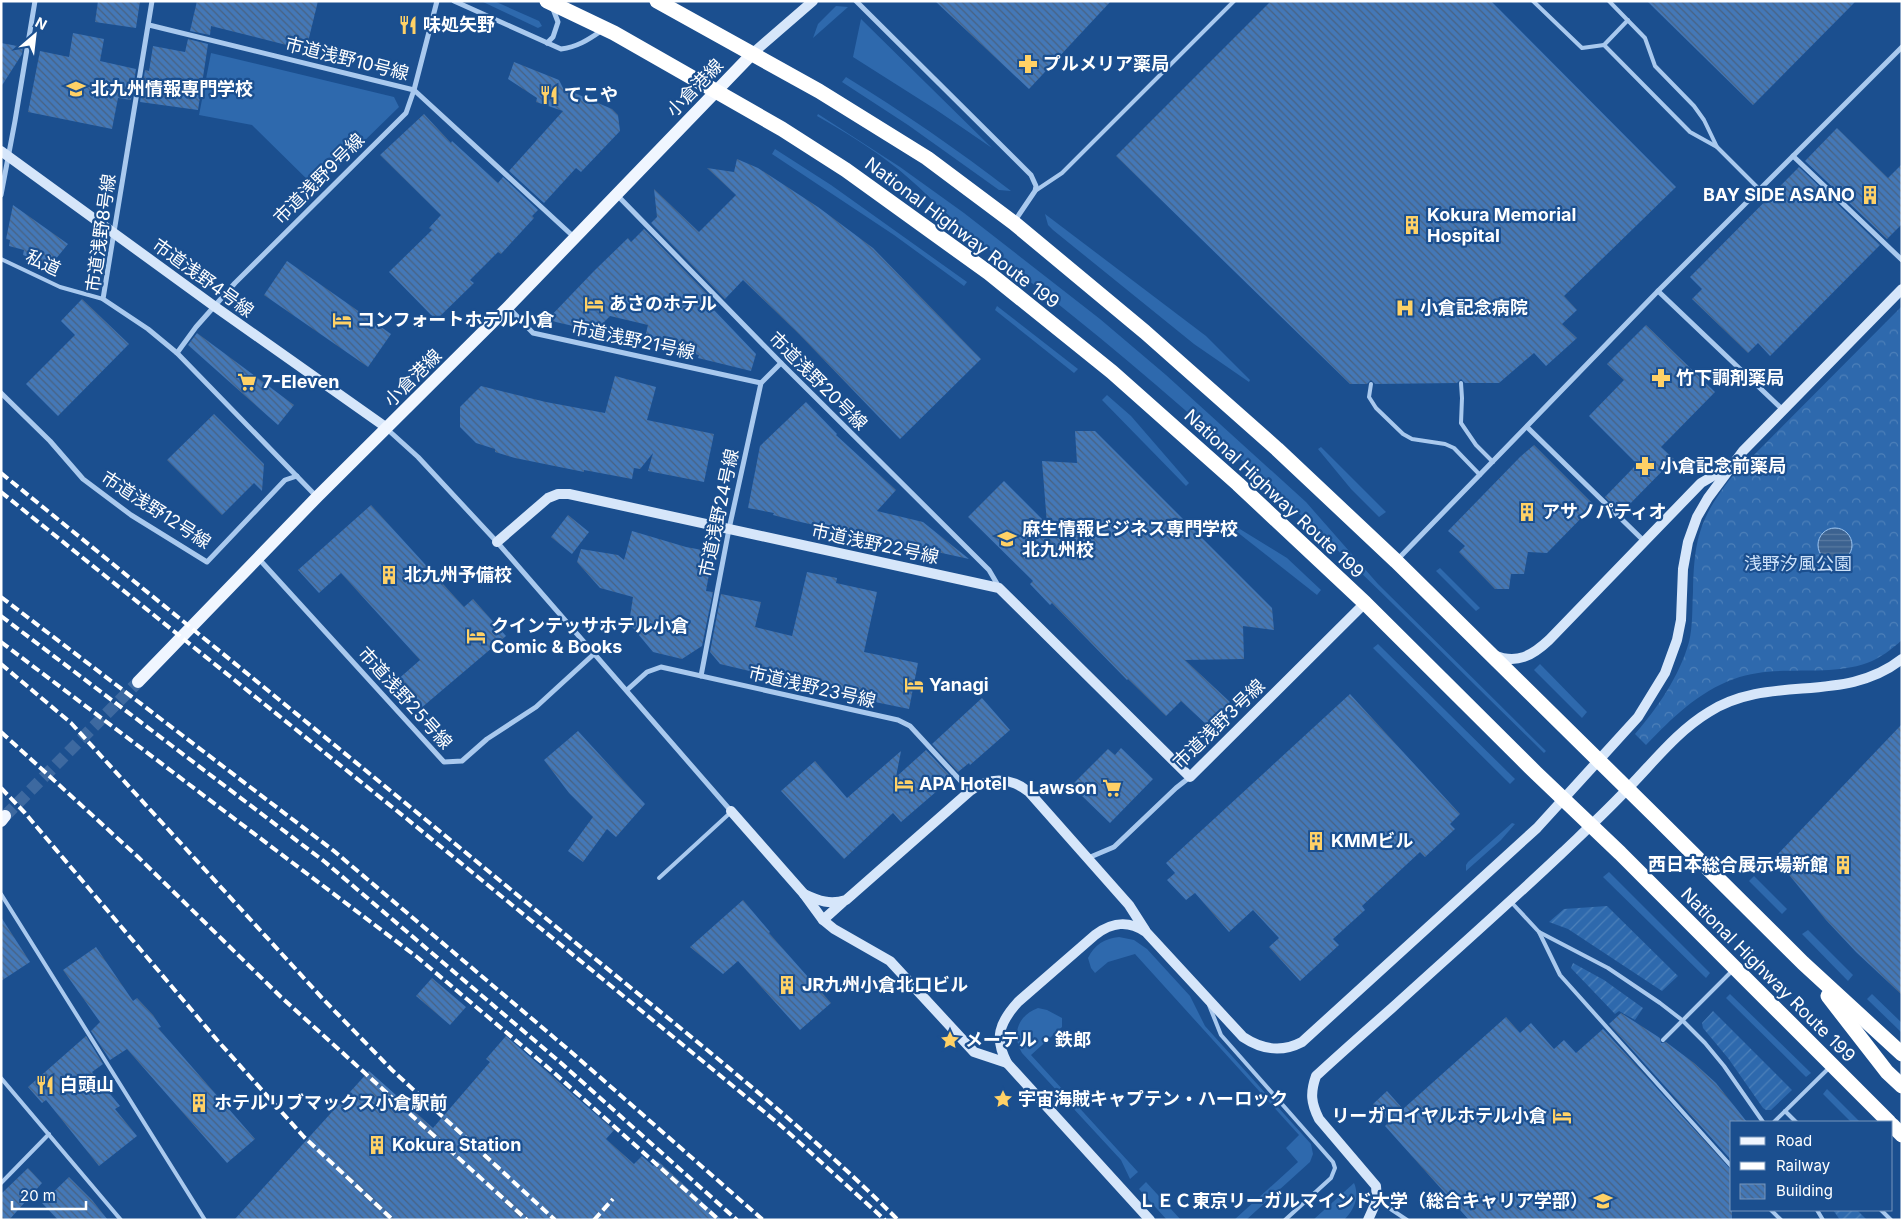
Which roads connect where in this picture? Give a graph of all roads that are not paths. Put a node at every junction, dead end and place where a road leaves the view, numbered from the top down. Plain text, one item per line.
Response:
1 (35, 1) edge
2 (152, 1) edge
3 (437, 1) edge
4 (454, 1) edge
5 (546, 1) edge
6 (657, 1) edge
7 (813, 1) edge
8 (856, 1) edge
9 (1234, 1) edge
10 (1533, 1) edge
11 (1609, 1) edge
12 (1628, 20) junction
13 (148, 25) junction
14 (604, 28) junction
15 (547, 44) junction
16 (1604, 45) junction
17 (1902, 47) edge
18 (753, 53) junction
19 (414, 90) junction
20 (716, 92) junction
21 (1716, 147) junction
22 (4, 154) edge
23 (1793, 156) junction
24 (1759, 189) junction
25 (1034, 192) junction
26 (616, 194) junction
27 (1, 195) edge
28 (1014, 223) junction
29 (113, 232) junction
30 (575, 239) junction
31 (1, 259) edge
32 (1902, 260) edge
33 (1902, 289) edge
34 (1658, 291) junction
35 (102, 299) junction
36 (214, 306) junction
37 (508, 307) junction
38 (176, 353) junction
39 (781, 363) junction
40 (761, 383) junction
41 (1461, 383) dead end
42 (1371, 384) dead end
43 (1, 393) edge
44 (1784, 411) junction
45 (1527, 427) junction
46 (387, 428) junction
47 (1493, 462) junction
48 (1727, 472) junction
49 (1480, 475) junction
50 (297, 476) junction
51 (317, 497) junction
52 (729, 529) junction
53 (497, 542) junction
54 (1645, 543) junction
55 (258, 557) junction
56 (1396, 561) junction
57 (999, 588) junction
58 (1365, 603) junction
59 (595, 653) junction
60 (1489, 653) junction
61 (1902, 659) edge
62 (701, 676) junction
63 (138, 682) tunnel mouth
64 (627, 690) junction
65 (1599, 760) junction
66 (1190, 777) junction
67 (1628, 789) junction
68 (970, 791) junction
69 (1563, 799) junction
70 (731, 811) junction
71 (1590, 826) junction
72 (1088, 858) junction
73 (659, 878) dead end
74 (1, 894) edge
75 (804, 894) junction
76 (846, 900) junction
77 (1510, 901) junction
78 (823, 920) junction
79 (1146, 932) junction
80 (1539, 932) junction
81 (1803, 964) junction
82 (1735, 968) junction
83 (1207, 999) junction
84 (1682, 1020) junction
85 (1663, 1040) dead end
86 (1902, 1054) edge
87 (1007, 1063) junction
88 (1832, 1066) junction
89 (1, 1078) edge
90 (1902, 1086) edge
91 (1785, 1112) junction
92 (1762, 1121) edge
93 (1775, 1121) edge
94 (1795, 1121) edge
95 (1888, 1121) edge
96 (1893, 1126) edge
97 (50, 1134) junction
98 (1902, 1135) edge
99 (1730, 1164) edge
100 (1, 1183) edge
101 (1377, 1200) junction
102 (1772, 1211) edge
103 (1882, 1211) edge
104 (121, 1220) edge
105 (205, 1220) edge
106 (1150, 1220) edge
107 (1285, 1220) edge
108 (1368, 1220) edge
109 (1407, 1220) edge
110 (1781, 1220) edge
111 (1891, 1220) edge

1 - 22 street
2 - 13 street, 市道浅野8号線
3 - 19 street, 市道浅野9号線
4 - 15 street
5 - 14 highway, National Highway Route 199
5 - 15 street
6 - 18 highway, National Highway Route 199
7 - 18 street
8 - 25 street
9 - 25 lane
10 - 16 lane
11 - 12 lane
12 - 16 lane
12 - 21 lane
13 - 19 street, 市道浅野10号線
13 - 29 street, 市道浅野8号線
14 - 15 street
14 - 20 highway, National Highway Route 199
16 - 21 lane
17 - 23 street
18 - 20 main road, 小倉港線
18 - 28 highway, National Highway Route 199
19 - 30 street, 市道浅野10号線
19 - 36 street, 市道浅野9号線
20 - 26 main road, 小倉港線
20 - 58 highway, National Highway Route 199
21 - 24 lane
22 - 27 street
22 - 29 street, 市道浅野4号線
23 - 24 street
23 - 32 street
24 - 34 street
25 - 28 street
26 - 30 main road, 小倉港線
26 - 39 street, 市道浅野20号線
28 - 56 highway, National Highway Route 199
29 - 35 street, 市道浅野8号線
29 - 36 street, 市道浅野4号線
30 - 37 main road, 小倉港線
31 - 35 lane, 私道
33 - 44 street
34 - 44 street
34 - 45 street
35 - 38 street, 市道浅野8号線
36 - 38 street, 市道浅野9号線
36 - 46 street, 市道浅野4号線
37 - 40 street, 市道浅野21号線
37 - 46 main road, 小倉港線
38 - 50 street, 市道浅野8号線
39 - 40 street
39 - 57 street, 市道浅野20号線
40 - 52 street, 市道浅野24号線
41 - 47 lane
42 - 49 lane
43 - 50 street, 市道浅野12号線
44 - 48 street
45 - 47 street
45 - 54 street
46 - 51 main road, 小倉港線
46 - 53 street
47 - 49 street
48 - 54 street
48 - 65 street
49 - 56 street
50 - 51 street, 市道浅野8号線
51 - 55 main road, 小倉港線
52 - 53 street, 市道浅野22号線
52 - 57 street, 市道浅野22号線
52 - 62 street, 市道浅野24号線
53 - 59 street
54 - 60 street
55 - 59 street, 市道浅野25号線
55 - 63 main road, 小倉港線
56 - 60 highway, National Highway Route 199
57 - 66 street
58 - 66 street, 市道浅野3号線
58 - 69 highway, National Highway Route 199
59 - 64 street
60 - 65 highway, National Highway Route 199
61 - 67 street
62 - 64 street, 市道浅野23号線
62 - 68 street, 市道浅野23号線
64 - 70 street
65 - 67 highway, National Highway Route 199
65 - 69 street
66 - 72 street, 市道浅野3号線
67 - 71 street
67 - 81 highway, National Highway Route 199
68 - 72 street
68 - 76 street
69 - 71 highway, National Highway Route 199
69 - 83 street
70 - 73 lane
70 - 75 street
71 - 77 street
71 - 82 highway, National Highway Route 199
72 - 79 street
74 - 105 lane
75 - 76 street
75 - 78 street
76 - 78 street
77 - 80 lane
77 - 101 street
78 - 87 street
79 - 83 street
79 - 87 street
80 - 84 lane
80 - 99 lane
81 - 86 highway, National Highway Route 199
81 - 90 highway
82 - 84 lane
82 - 88 highway, National Highway Route 199
83 - 107 lane
84 - 85 lane
84 - 92 lane
87 - 106 street
88 - 91 lane
88 - 95 highway, National Highway Route 199
89 - 97 lane
91 - 93 lane
91 - 94 lane
96 - 98 highway
97 - 100 lane
97 - 104 lane
101 - 108 street
101 - 109 lane
102 - 110 lane
103 - 111 lane

